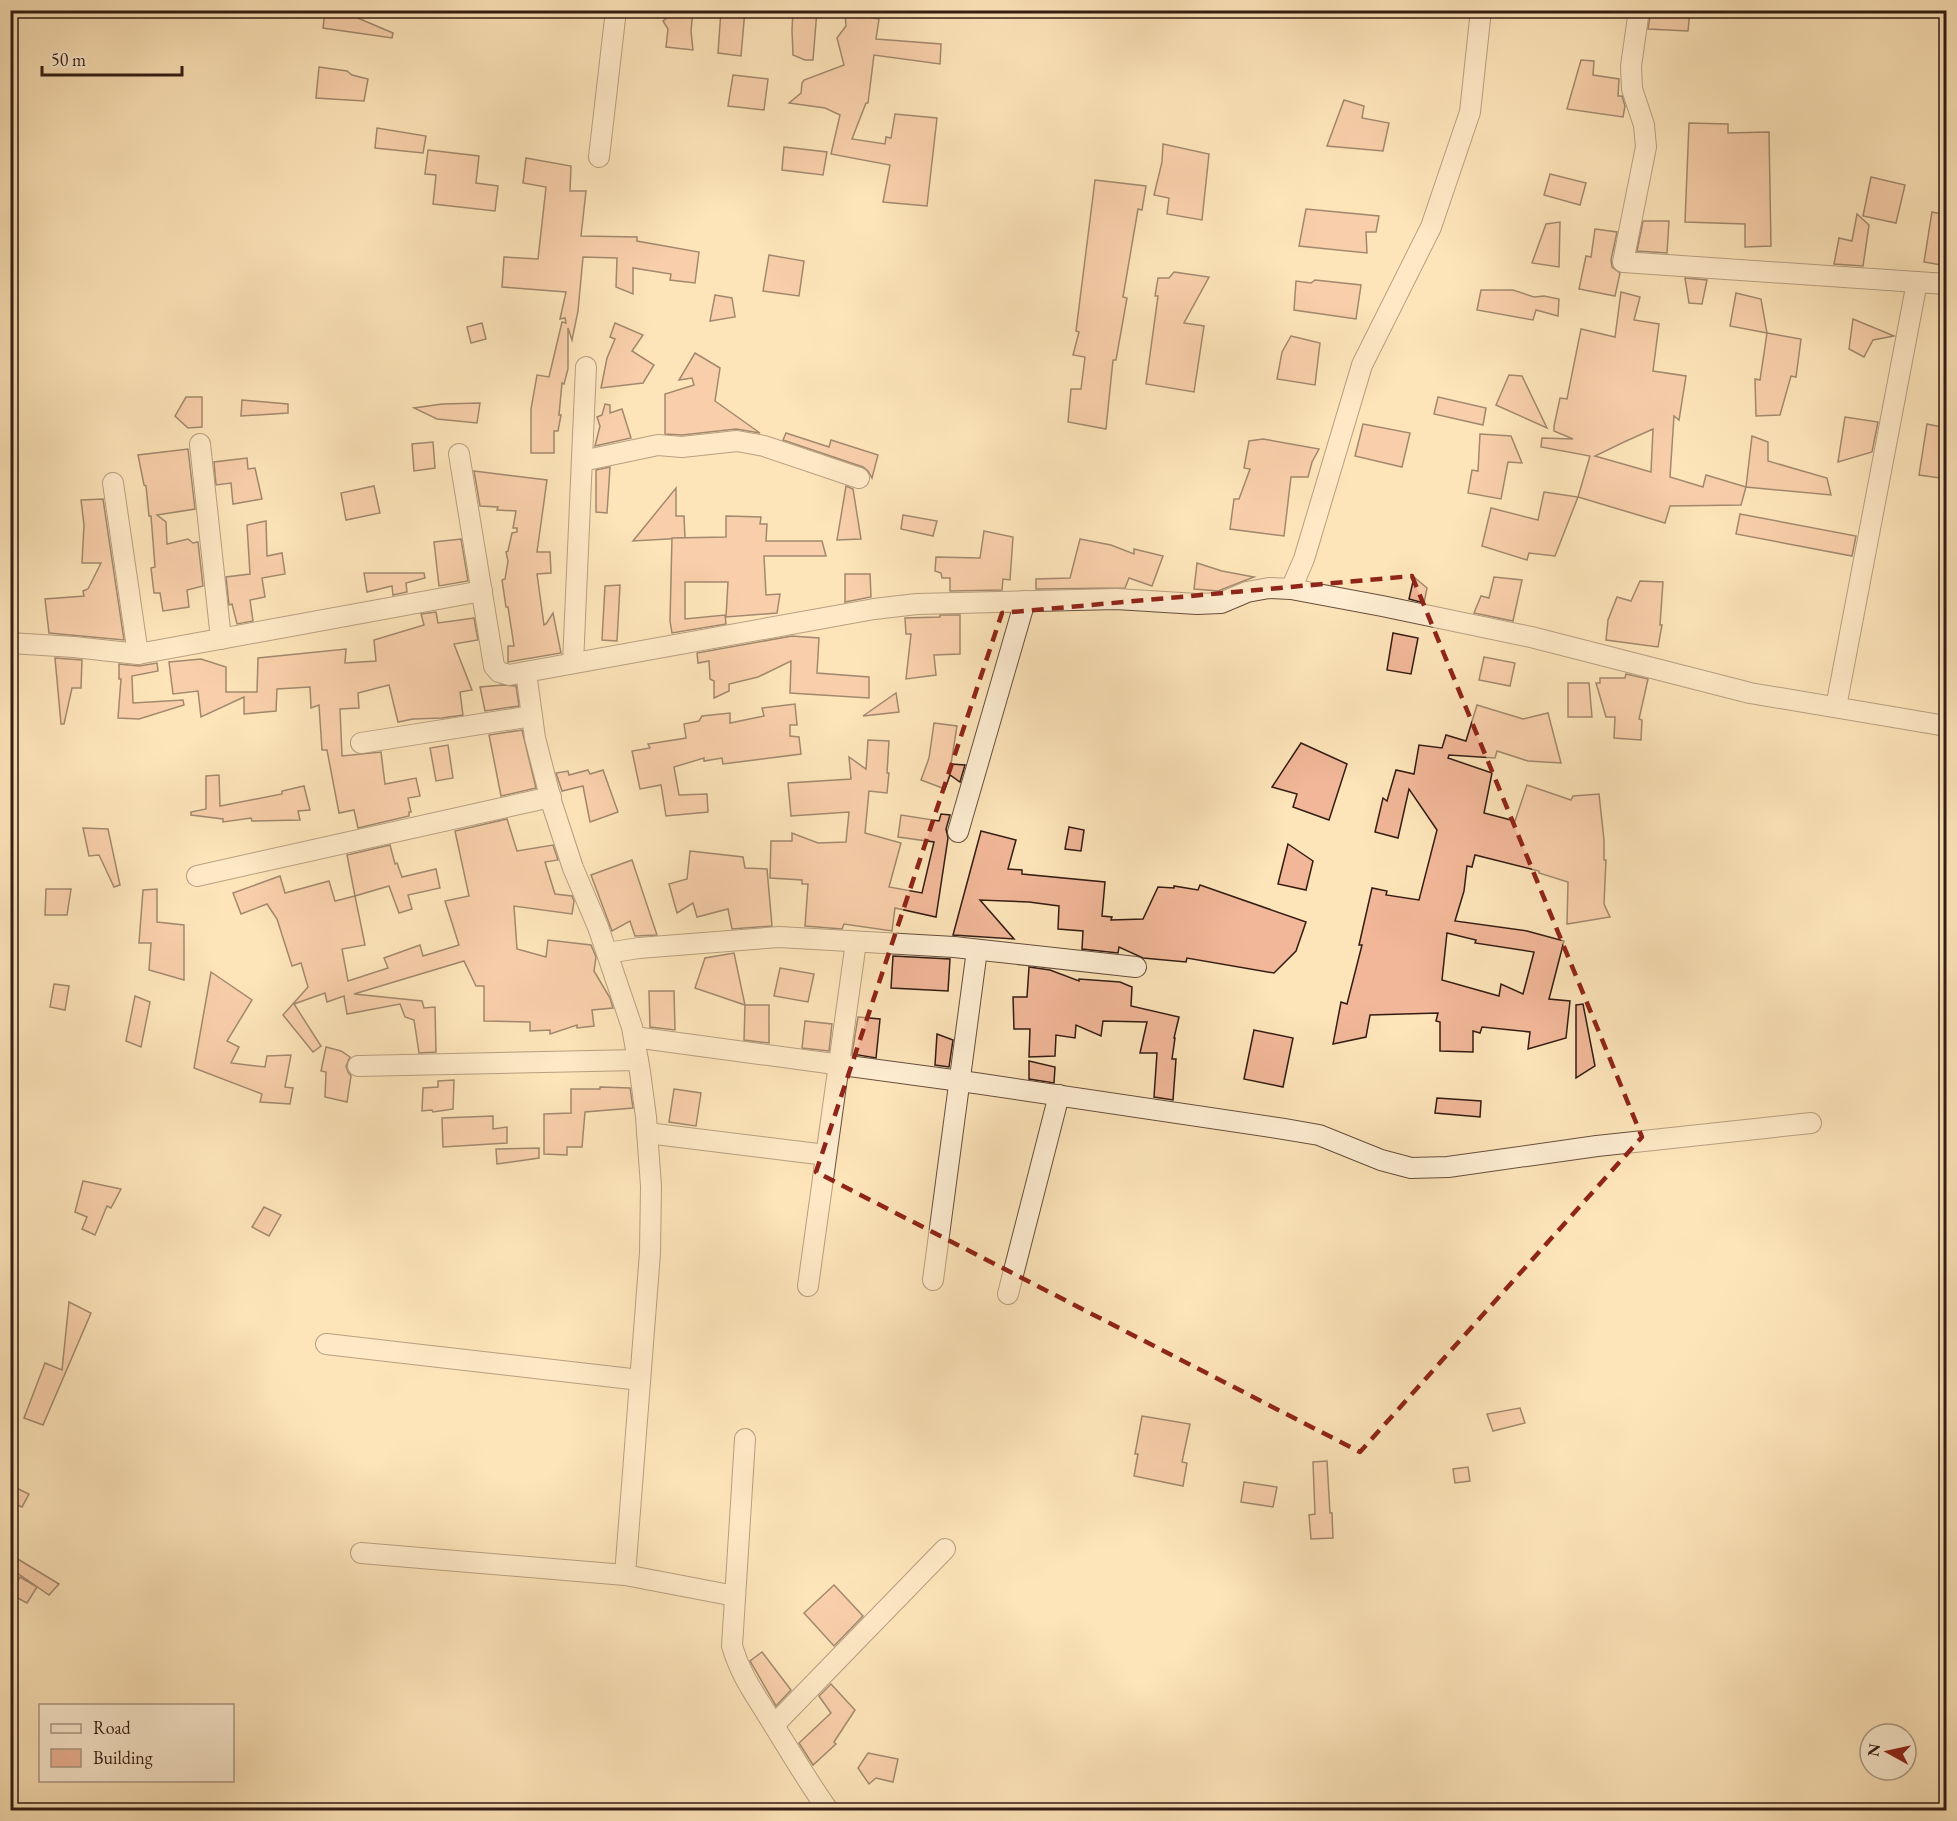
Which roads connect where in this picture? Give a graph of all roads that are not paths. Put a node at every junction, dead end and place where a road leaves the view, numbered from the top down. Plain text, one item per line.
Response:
1 (616, 10) edge
2 (1481, 10) edge
3 (1639, 10) edge
4 (599, 157) dead end
5 (1917, 282) junction
6 (1947, 284) edge
7 (586, 367) dead end
8 (200, 444) dead end
9 (459, 454) dead end
10 (582, 461) junction
11 (860, 478) dead end
12 (113, 483) dead end
13 (1292, 589) junction
14 (482, 591) junction
15 (1025, 602) junction
16 (221, 639) junction
17 (10, 643) edge
18 (138, 654) junction
19 (573, 663) junction
20 (526, 672) junction
21 (1836, 707) junction
22 (532, 716) junction
23 (1947, 726) edge
24 (361, 742) dead end
25 (551, 797) junction
26 (958, 832) dead end
27 (197, 876) dead end
28 (856, 942) junction
29 (976, 950) junction
30 (607, 953) junction
31 (1136, 967) dead end
32 (634, 1037) junction
33 (638, 1060) junction
34 (839, 1064) junction
35 (358, 1066) dead end
36 (959, 1081) junction
37 (1059, 1095) junction
38 (1811, 1123) dead end
39 (647, 1133) junction
40 (826, 1155) junction
41 (933, 1280) dead end
42 (808, 1286) dead end
43 (1008, 1294) dead end
44 (326, 1344) dead end
45 (640, 1380) junction
46 (745, 1439) dead end
47 (945, 1549) dead end
48 (361, 1554) dead end
49 (624, 1575) junction
50 (735, 1596) junction
51 (774, 1725) junction
52 (828, 1810) edge

1 - 4 street
2 - 13 street
3 - 5 street
5 - 6 street
5 - 21 street
7 - 10 street
8 - 16 street
9 - 14 street
10 - 11 street
10 - 19 street
12 - 18 street
13 - 15 street
13 - 21 street
14 - 16 street
14 - 20 street
15 - 19 street
15 - 26 street
16 - 18 street
17 - 18 street
19 - 20 street
20 - 22 street
21 - 23 street
22 - 24 street
22 - 25 street
25 - 27 street
25 - 30 street
28 - 29 street
28 - 30 street
28 - 34 street
29 - 31 street
29 - 36 street
30 - 32 street
32 - 33 street
32 - 34 street
33 - 35 street
33 - 39 street
34 - 36 street
34 - 40 street
36 - 37 street
36 - 41 street
37 - 38 street
37 - 43 street
39 - 40 street
39 - 45 street
40 - 42 street
44 - 45 street
45 - 49 street
46 - 50 street
47 - 51 street
48 - 49 street
49 - 50 street
50 - 51 street
51 - 52 street

